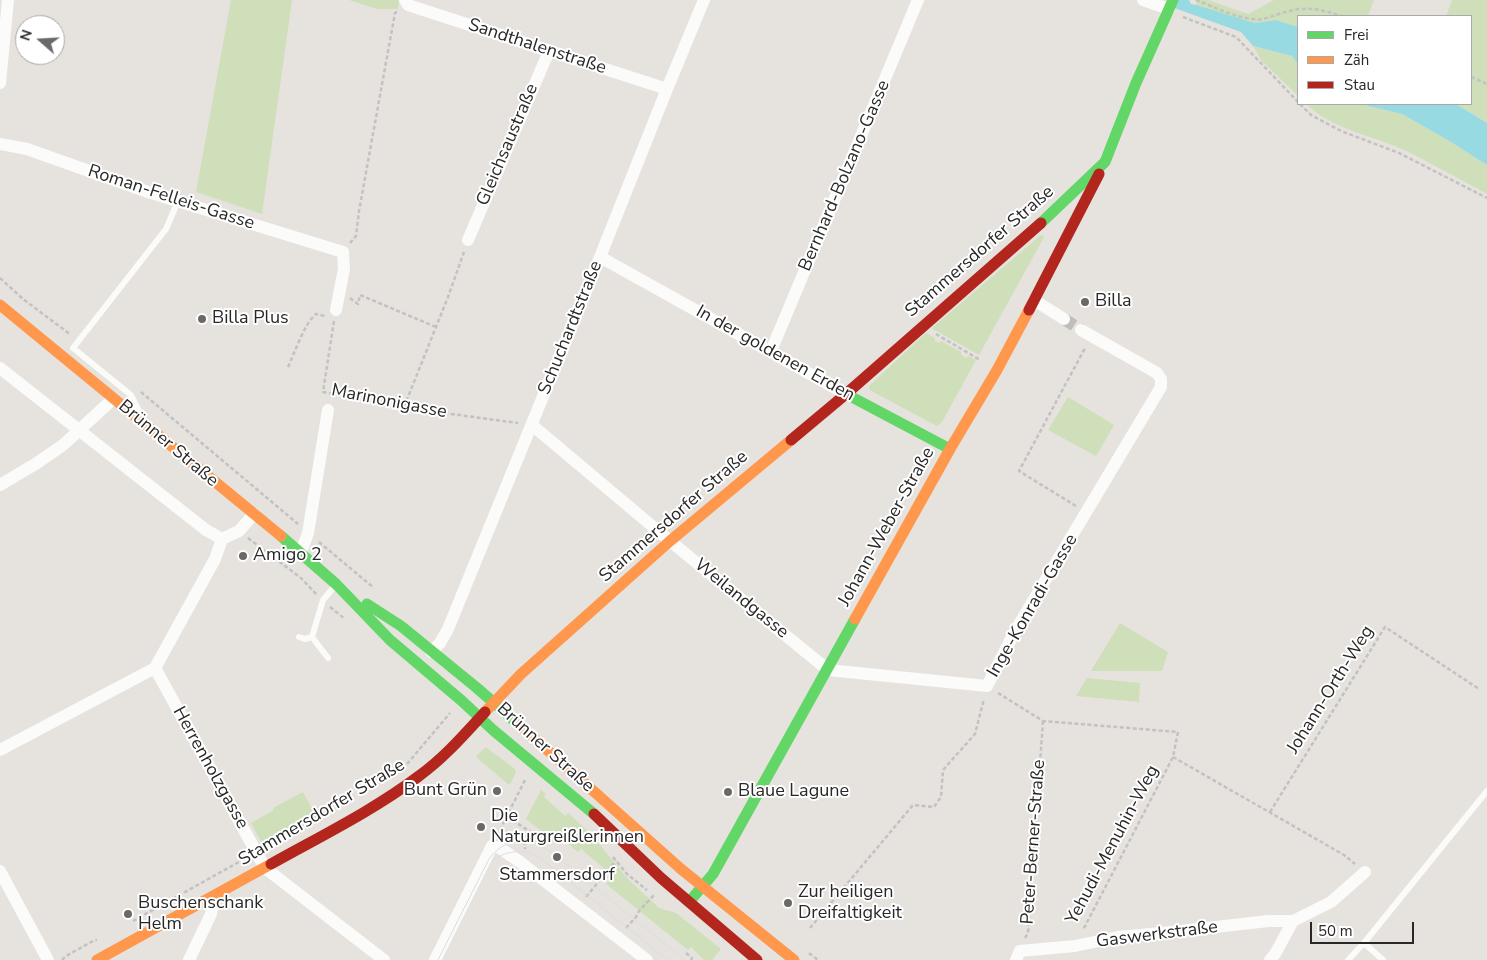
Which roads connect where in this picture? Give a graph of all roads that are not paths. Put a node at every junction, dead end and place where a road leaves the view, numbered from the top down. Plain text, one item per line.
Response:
1 (8, 0) edge
2 (704, 0) edge
3 (918, 0) edge
4 (1143, 0) edge
5 (407, 2) edge
6 (1171, 5) edge
7 (549, 50) junction
8 (0, 83) edge
9 (666, 89) junction
10 (0, 144) edge
11 (1105, 162) junction
12 (178, 201) junction
13 (468, 240) road end
14 (600, 257) junction
15 (1034, 300) junction
16 (0, 305) edge
17 (335, 313) road end
18 (1064, 319) tunnel mouth
19 (1086, 333) tunnel mouth
20 (771, 351) junction
21 (0, 368) edge
22 (846, 394) junction
23 (113, 398) junction
24 (328, 410) dead end
25 (532, 425) junction
26 (148, 428) junction
27 (79, 430) junction
28 (950, 449) junction
29 (0, 485) edge
30 (254, 514) junction
31 (222, 539) junction
32 (670, 541) junction
33 (300, 552) junction
34 (336, 584) junction
35 (299, 637) dead end
36 (312, 637) junction
37 (431, 652) junction
38 (328, 658) dead end
39 (155, 668) junction
40 (828, 670) junction
41 (494, 702) junction
42 (480, 718) junction
43 (0, 750) edge
44 (1487, 791) edge
45 (266, 868) junction
46 (0, 871) edge
47 (1365, 872) road end
48 (702, 886) junction
49 (214, 897) junction
50 (689, 902) junction
51 (1294, 921) junction
52 (1364, 943) junction
53 (1018, 956) edge
54 (48, 960) edge
55 (96, 960) edge
56 (189, 960) edge
57 (384, 960) edge
58 (435, 960) edge
59 (647, 960) edge
60 (757, 960) edge
61 (794, 960) edge
62 (1270, 960) edge
63 (1348, 960) edge
64 (1384, 960) edge

1 - 8 street
2 - 9 street, Schuchardtstraße
3 - 20 street, Bernhard-Bolzano-Gasse
4 - 6 street
5 - 7 street, Sandthalenstraße
6 - 11 main road, Stammersdorfer Straße
7 - 9 street, Sandthalenstraße
7 - 13 street, Gleichsaustraße
9 - 14 street, Schuchardtstraße
10 - 12 street, Roman-Felleis-Gasse
11 - 15 main road, Johann-Weber-Straße
11 - 22 main road, Stammersdorfer Straße
12 - 17 street, Roman-Felleis-Gasse
12 - 26 lane
14 - 20 street, In der goldenen Erden
14 - 25 street, Schuchardtstraße
15 - 18 street
15 - 28 main road, Johann-Weber-Straße
16 - 23 main road, Brünner Straße
19 - 40 street, Inge-Konradi-Gasse
20 - 22 street, In der goldenen Erden
21 - 27 street
22 - 28 main road, In der goldenen Erden
22 - 32 main road, Stammersdorfer Straße
23 - 26 main road, Brünner Straße
23 - 27 street
24 - 33 street, Marinonigasse
25 - 32 street, Weilandgasse
25 - 37 street, Schuchardtstraße
26 - 30 main road, Brünner Straße
27 - 29 street
27 - 31 street
28 - 40 main road, Johann-Weber-Straße
30 - 31 street
30 - 33 main road, Brünner Straße
31 - 39 street
32 - 40 street, Weilandgasse
32 - 41 main road, Stammersdorfer Straße
33 - 34 main road, Brünner Straße
34 - 36 lane
34 - 37 main road, Brünner Straße
34 - 42 main road, Brünner Straße
35 - 36 lane
36 - 38 lane
37 - 41 main road, Brünner Straße
39 - 43 street
39 - 45 street, Herrenholzgasse
40 - 48 main road, Johann-Weber-Straße
41 - 42 main road, Stammersdorfer Straße
41 - 48 main road, Brünner Straße
42 - 45 main road, Stammersdorfer Straße
42 - 50 main road, Brünner Straße
44 - 52 lane
45 - 49 main road, Stammersdorfer Straße
45 - 57 street, Herrenholzgasse
46 - 54 street
47 - 51 street
48 - 50 main road, Johann-Weber-Straße
48 - 61 main road, Brünner Straße
49 - 55 main road, Stammersdorfer Straße
49 - 56 street
50 - 60 main road, Brünner Straße
51 - 53 street, Gaswerkstraße
51 - 62 street
52 - 63 lane
52 - 64 lane
58 - 59 street

